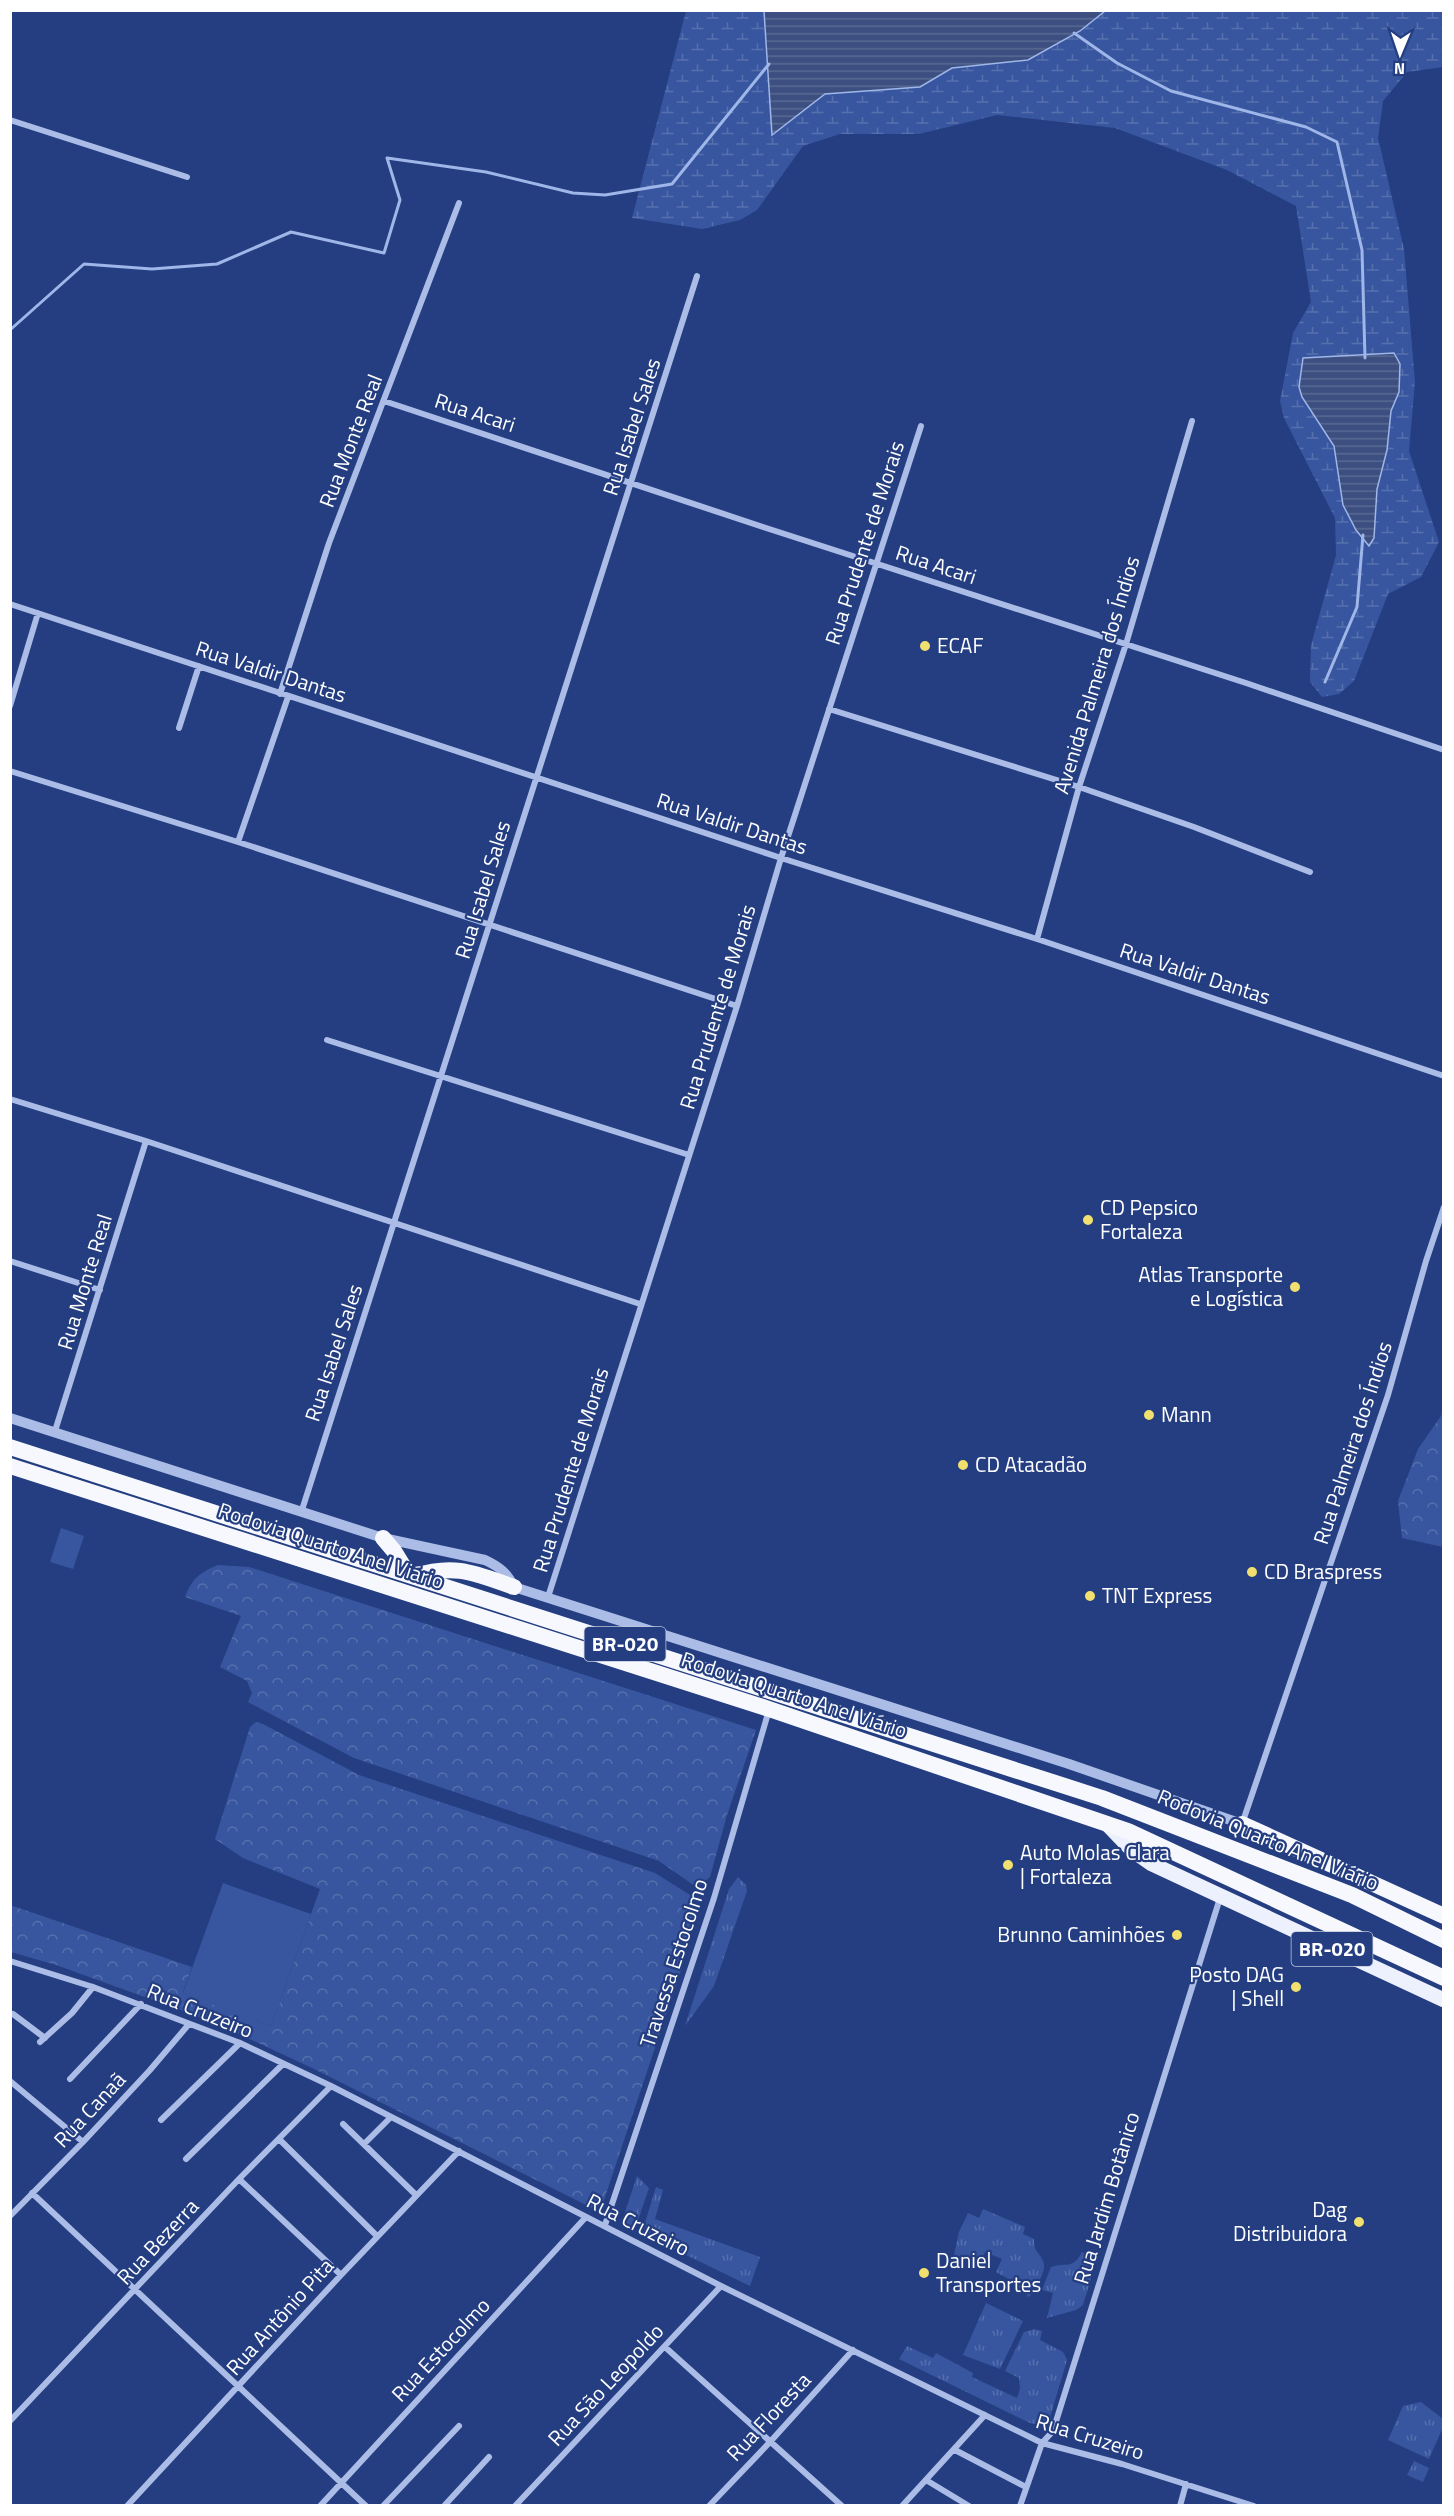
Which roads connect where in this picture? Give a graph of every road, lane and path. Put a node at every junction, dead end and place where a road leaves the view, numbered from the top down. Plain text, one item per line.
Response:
1 (10, 120) edge
2 (188, 177) dead end
3 (459, 203) dead end
4 (697, 276) dead end
5 (384, 401) junction
6 (1192, 421) dead end
7 (921, 426) dead end
8 (632, 482) junction
9 (876, 562) junction
10 (10, 604) edge
11 (38, 613) junction
12 (1126, 644) junction
13 (199, 666) junction
14 (280, 694) junction
15 (288, 697) junction
16 (10, 706) edge
17 (829, 709) junction
18 (179, 728) dead end
19 (1443, 750) edge
20 (10, 771) edge
21 (536, 776) junction
22 (1079, 787) junction
23 (238, 842) junction
24 (781, 858) junction
25 (1310, 872) dead end
26 (489, 926) junction
27 (1037, 939) junction
28 (737, 1006) junction
29 (327, 1040) dead end
30 (441, 1076) junction
31 (1443, 1076) edge
32 (10, 1099) edge
33 (146, 1141) junction
34 (689, 1155) junction
35 (1443, 1207) edge
36 (392, 1224) junction
37 (10, 1261) edge
38 (100, 1290) junction
39 (640, 1304) junction
40 (10, 1418) edge
41 (55, 1431) junction
42 (10, 1447) edge
43 (10, 1466) edge
44 (301, 1513) junction
45 (383, 1538) junction
46 (411, 1575) junction
47 (514, 1587) junction
48 (548, 1597) junction
49 (769, 1709) junction
50 (1242, 1824) junction
51 (1108, 1825) junction
52 (1237, 1849) junction
53 (1228, 1877) junction
54 (1220, 1896) junction
55 (1443, 1916) edge
56 (1443, 1940) edge
57 (10, 1961) edge
58 (1443, 1978) edge
59 (93, 1987) junction
60 (1443, 2000) edge
61 (141, 2004) junction
62 (13, 2014) dead end
63 (189, 2024) junction
64 (240, 2043) junction
65 (283, 2064) junction
66 (70, 2079) dead end
67 (10, 2081) edge
68 (331, 2086) junction
69 (391, 2117) junction
70 (161, 2120) dead end
71 (344, 2124) dead end
72 (279, 2139) junction
73 (83, 2142) junction
74 (364, 2144) junction
75 (459, 2151) junction
76 (186, 2159) dead end
77 (239, 2179) junction
78 (32, 2193) junction
79 (416, 2195) junction
80 (10, 2216) edge
81 (586, 2217) junction
82 (605, 2225) junction
83 (377, 2236) junction
84 (341, 2275) junction
85 (721, 2286) junction
86 (135, 2290) junction
87 (665, 2347) junction
88 (853, 2350) junction
89 (239, 2388) junction
90 (985, 2415) junction
91 (10, 2421) edge
92 (459, 2426) dead end
93 (771, 2442) junction
94 (1042, 2443) junction
95 (955, 2450) junction
96 (489, 2457) dead end
97 (926, 2480) junction
98 (341, 2482) junction
99 (1186, 2484) junction
100 (1026, 2487) junction
101 (127, 2505) edge
102 (320, 2505) edge
103 (366, 2505) edge
104 (383, 2505) edge
105 (444, 2505) edge
106 (514, 2505) edge
107 (709, 2505) edge
108 (842, 2505) edge
109 (902, 2505) edge
110 (969, 2505) edge
111 (1020, 2505) edge
112 (1180, 2505) edge
113 (1254, 2505) edge

1 - 2 street
3 - 5 street, Rua Monte Real
4 - 8 street, Rua Isabel Sales
5 - 8 street, Rua Acari
5 - 14 street, Rua Monte Real
6 - 12 street, Avenida Palmeira dos Índios
7 - 9 street, Rua Prudente de Morais
8 - 9 street, Rua Acari
8 - 21 street, Rua Isabel Sales
9 - 12 street, Rua Acari
9 - 17 street, Rua Prudente de Morais
10 - 11 street, Rua Valdir Dantas
11 - 13 street, Rua Valdir Dantas
11 - 16 street
12 - 19 street, Rua Acari
12 - 22 street, Avenida Palmeira dos Índios
13 - 14 street, Rua Valdir Dantas
13 - 18 street
14 - 15 street, Rua Valdir Dantas
15 - 21 street, Rua Valdir Dantas
15 - 23 street
17 - 22 street
17 - 24 street, Rua Prudente de Morais
20 - 23 street
21 - 24 street, Rua Valdir Dantas
21 - 26 street, Rua Isabel Sales
22 - 25 street
22 - 27 street, Avenida Palmeira dos Índios
23 - 26 street
24 - 27 street, Rua Valdir Dantas
24 - 28 street, Rua Prudente de Morais
26 - 28 street
26 - 30 street, Rua Isabel Sales
27 - 31 street, Rua Valdir Dantas
28 - 34 street, Rua Prudente de Morais
29 - 30 street
30 - 34 street
30 - 36 street, Rua Isabel Sales
32 - 33 street
33 - 36 street
33 - 38 street, Rua Monte Real
34 - 39 street, Rua Prudente de Morais
35 - 50 street, Rua Palmeira dos Índios
36 - 39 street
36 - 44 street, Rua Isabel Sales
37 - 38 street
38 - 41 street, Rua Monte Real
39 - 48 street, Rua Prudente de Morais
40 - 41 street
41 - 44 street
42 - 46 highway, Rodovia Quarto Anel Viário / BR-020
43 - 49 highway, Rodovia Quarto Anel Viário / BR-020
44 - 45 street
45 - 46 highway
45 - 47 street
46 - 47 highway
46 - 52 highway, Rodovia Quarto Anel Viário / BR-020
47 - 48 street
48 - 50 street
49 - 51 highway, Rodovia Quarto Anel Viário / BR-020
49 - 82 street, Travessa Estocolmo
50 - 55 highway
51 - 53 highway, Rodovia Quarto Anel Viário / BR-020
51 - 54 main road, BR-020
52 - 53 highway
52 - 56 highway, Rodovia Quarto Anel Viário / BR-020
53 - 58 highway, Rodovia Quarto Anel Viário / BR-020
54 - 60 main road, BR-020
54 - 94 street, Rua Jardim Botânico
57 - 59 street, Rua Cruzeiro
59 - 61 street, Rua Cruzeiro
59 - 62 street
61 - 63 street, Rua Cruzeiro
61 - 66 street
63 - 64 street, Rua Cruzeiro
63 - 73 street, Rua Canaã
64 - 65 street, Rua Cruzeiro
64 - 70 street
65 - 68 street, Rua Cruzeiro
65 - 76 street
67 - 73 street
68 - 69 street, Rua Cruzeiro
68 - 72 street, Rua Bezerra
69 - 74 street
69 - 75 street, Rua Cruzeiro
71 - 74 street
72 - 77 street, Rua Bezerra
72 - 83 street
73 - 78 street, Rua Canaã
74 - 79 street
75 - 79 street, Rua Antônio Pita
75 - 81 street, Rua Cruzeiro
77 - 84 street
77 - 86 street, Rua Bezerra
78 - 80 street, Rua Canaã
78 - 86 street
79 - 83 street, Rua Antônio Pita
81 - 82 street, Rua Cruzeiro
81 - 98 street, Rua Estocolmo
82 - 85 street, Rua Cruzeiro
83 - 84 street, Rua Antônio Pita
84 - 89 street, Rua Antônio Pita
85 - 87 street, Rua São Leopoldo
85 - 88 street, Rua Cruzeiro
86 - 89 street
86 - 91 street, Rua Bezerra
87 - 93 street
87 - 106 street, Rua São Leopoldo
88 - 90 street, Rua Cruzeiro
88 - 93 street, Rua Floresta
89 - 98 street
89 - 101 street, Rua Antônio Pita
90 - 94 street, Rua Cruzeiro
90 - 95 street
92 - 104 street
93 - 107 street, Rua Floresta
93 - 108 street
94 - 99 street, Rua Cruzeiro
94 - 100 street, Rua Jardim Botânico
95 - 97 street
95 - 100 street
96 - 105 street
97 - 109 street
97 - 110 street
98 - 102 street, Rua Estocolmo
98 - 103 street
99 - 112 street
99 - 113 street, Rua Cruzeiro
100 - 111 street, Rua Jardim Botânico

